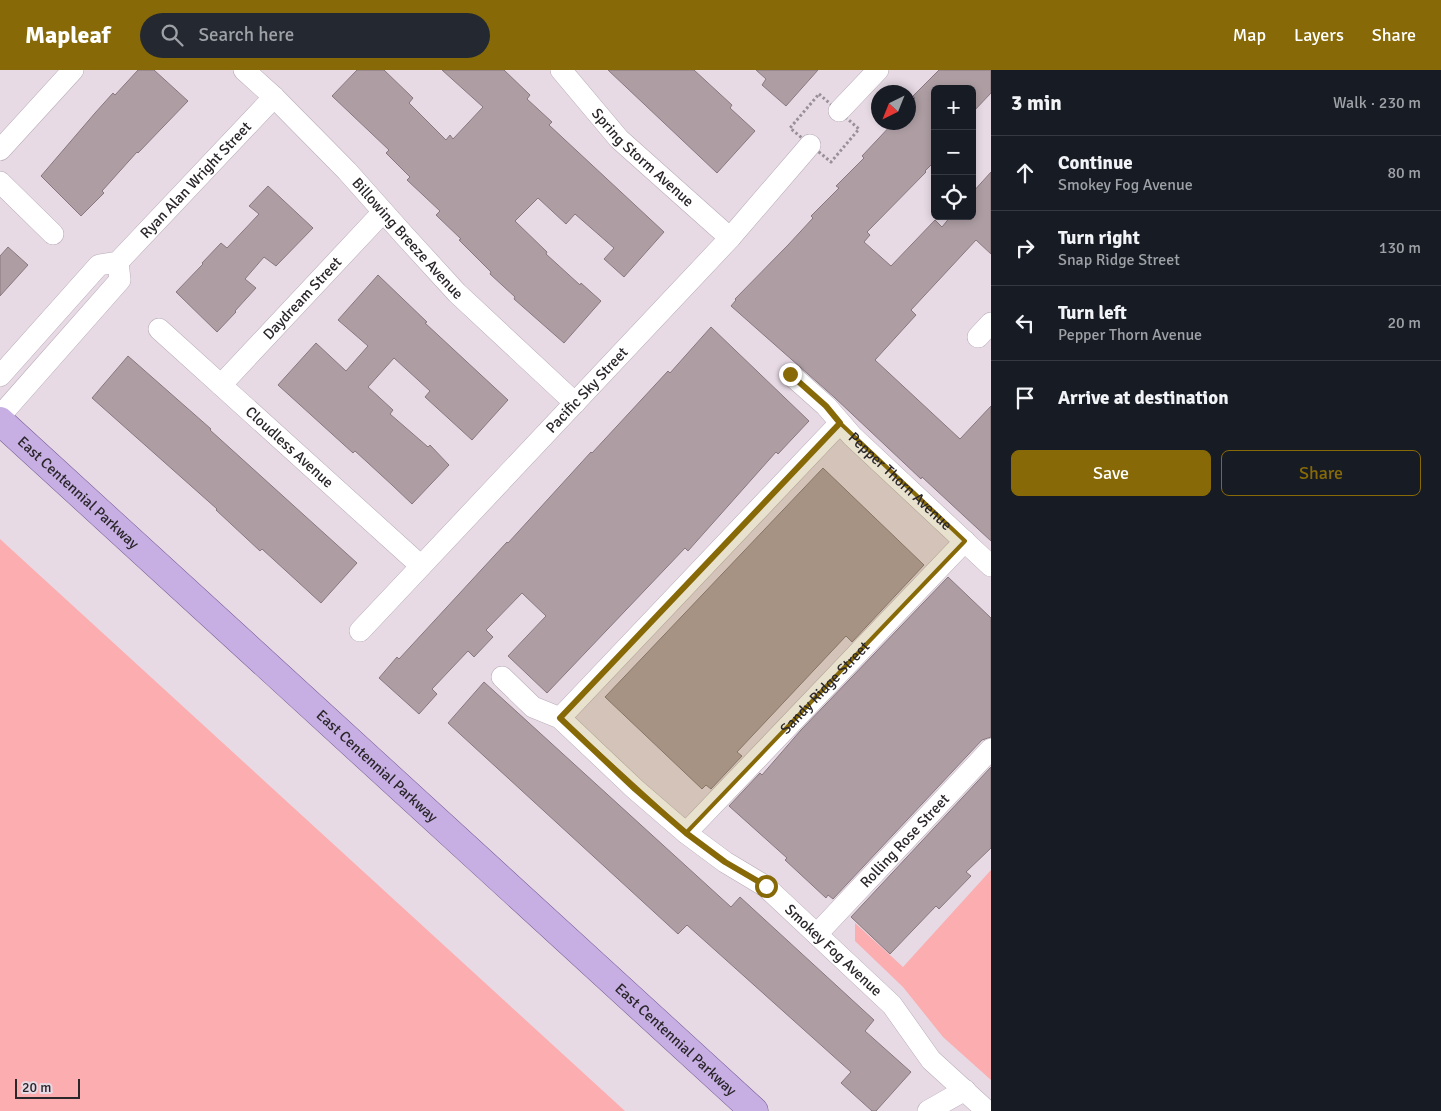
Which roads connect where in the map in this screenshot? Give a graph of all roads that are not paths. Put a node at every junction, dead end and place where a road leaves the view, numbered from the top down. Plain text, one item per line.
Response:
1 (73, 70) edge
2 (244, 70) edge
3 (561, 70) edge
4 (878, 70) edge
5 (274, 97) junction
6 (839, 111) dead end
7 (810, 145) dead end
8 (0, 150) edge
9 (0, 182) edge
10 (383, 212) junction
11 (54, 234) dead end
12 (730, 238) junction
13 (118, 262) junction
14 (73, 295) junction
15 (93, 313) junction
16 (158, 329) dead end
17 (790, 374) dead end
18 (0, 376) edge
19 (221, 385) junction
20 (575, 403) junction
21 (0, 416) edge
22 (0, 421) edge
23 (840, 423) junction
24 (965, 541) junction
25 (421, 566) junction
26 (991, 566) edge
27 (360, 631) dead end
28 (502, 677) dead end
29 (560, 718) junction
30 (991, 749) edge
31 (686, 833) junction
32 (817, 934) junction
33 (965, 1090) junction
34 (754, 1111) edge
35 (928, 1111) edge
36 (959, 1111) edge
37 (988, 1111) edge

1 - 8 street
2 - 5 street, Billowing Breeze Avenue
3 - 12 street, Spring Storm Avenue
4 - 6 street
5 - 10 street, Billowing Breeze Avenue
5 - 13 street, Ryan Alan Wright Street
7 - 12 street, Pacific Sky Street
9 - 11 street
10 - 19 street, Daydream Street
10 - 20 street, Billowing Breeze Avenue
12 - 20 street, Pacific Sky Street
13 - 14 street, Ryan Alan Wright Street
13 - 15 street
14 - 15 street
14 - 18 street, Ryan Alan Wright Street
15 - 21 street
16 - 19 street, Cloudless Avenue
17 - 23 street, Pepper Thorn Avenue
19 - 25 street, Cloudless Avenue
20 - 25 street, Pacific Sky Street
22 - 34 main road, East Centennial Parkway
23 - 24 street, Pepper Thorn Avenue
23 - 29 street
24 - 26 street, Pepper Thorn Avenue
24 - 31 street, Sandy Ridge Street
25 - 27 street, Pacific Sky Street
28 - 29 street, Smokey Fog Avenue
29 - 31 street, Smokey Fog Avenue
30 - 32 street, Rolling Rose Street
31 - 32 street, Smokey Fog Avenue
32 - 33 street, Smokey Fog Avenue
33 - 35 street
33 - 36 street
33 - 37 street, Smokey Fog Avenue

